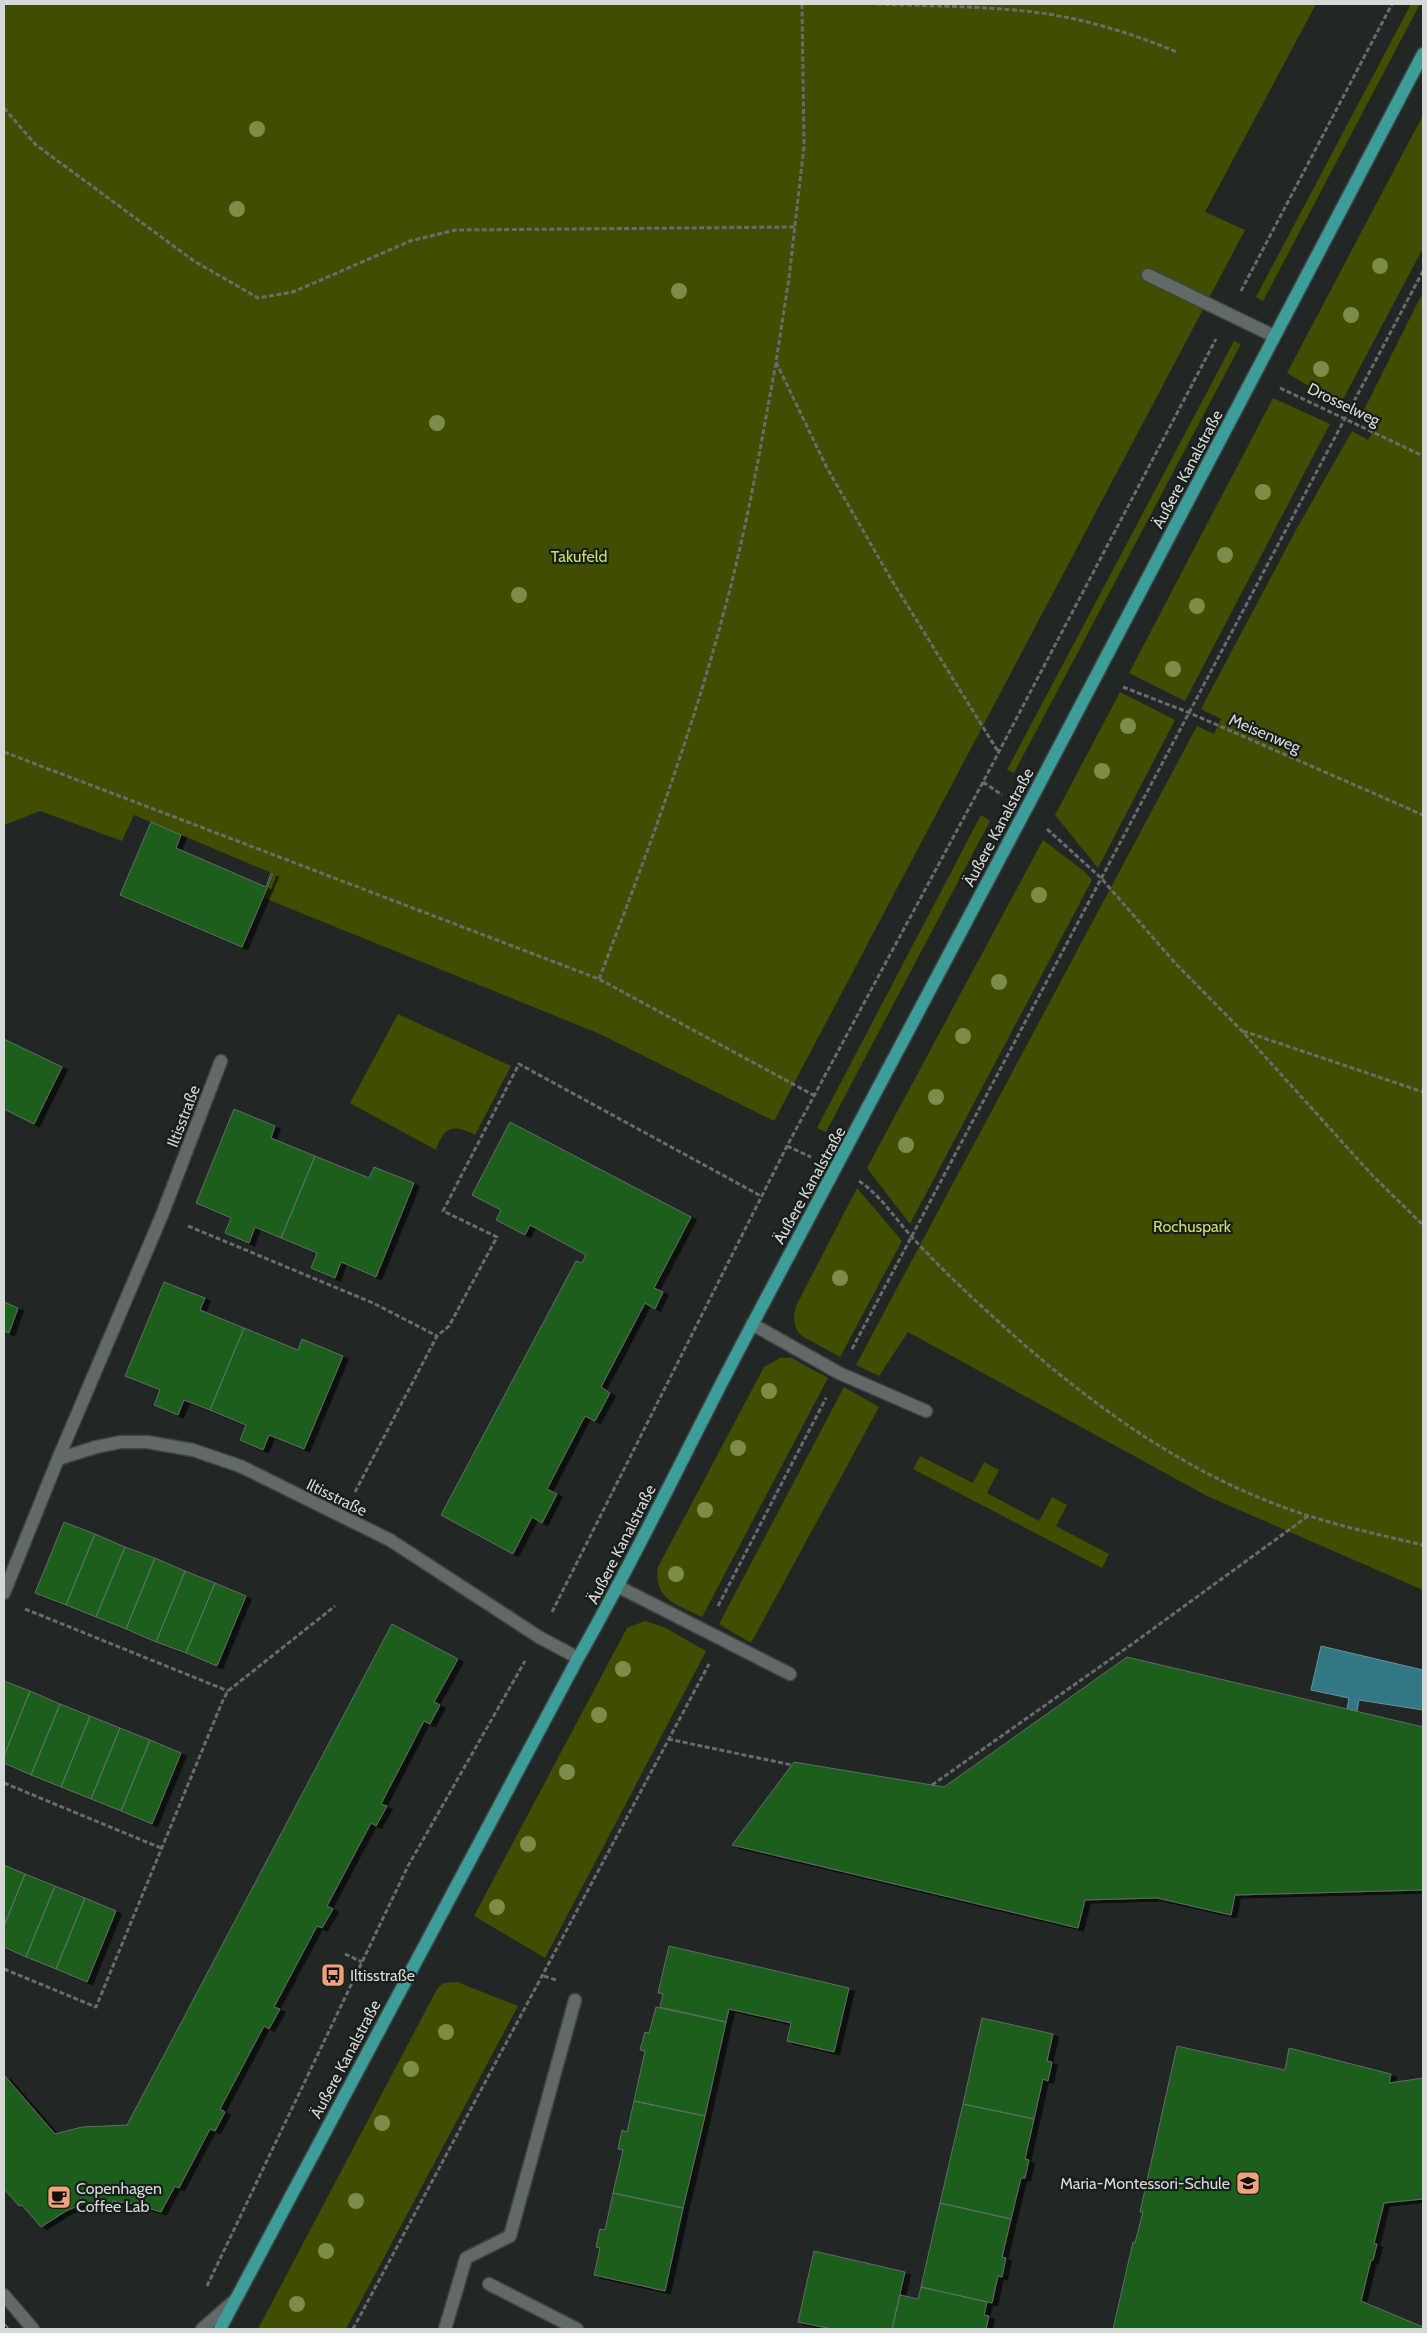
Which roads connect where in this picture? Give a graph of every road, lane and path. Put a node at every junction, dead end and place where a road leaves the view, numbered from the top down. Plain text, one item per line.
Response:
1 (802, 4) edge
2 (877, 4) edge
3 (1392, 4) edge
4 (1177, 52) dead end
5 (1423, 54) edge
6 (4, 108) edge
7 (795, 226) junction
8 (1423, 271) edge
9 (1148, 275) dead end
10 (1229, 314) junction
11 (1274, 336) junction
12 (776, 362) junction
13 (1254, 376) junction
14 (1346, 417) junction
15 (1423, 456) edge
16 (1096, 676) junction
17 (1190, 713) junction
18 (4, 752) edge
19 (999, 753) junction
20 (1026, 810) junction
21 (1423, 815) edge
22 (1101, 878) junction
23 (599, 979) junction
24 (1242, 1031) junction
25 (222, 1061) dead end
26 (1423, 1092) edge
27 (815, 1096) junction
28 (787, 1146) junction
29 (837, 1168) junction
30 (761, 1196) junction
31 (162, 1215) junction
32 (1423, 1225) edge
33 (911, 1236) junction
34 (752, 1324) junction
35 (437, 1336) junction
36 (839, 1373) junction
37 (926, 1411) dead end
38 (58, 1460) junction
39 (1308, 1516) junction
40 (341, 1518) junction
41 (1423, 1545) edge
42 (619, 1587) junction
43 (4, 1593) edge
44 (335, 1606) dead end
45 (22, 1608) dead end
46 (714, 1635) junction
47 (539, 1637) junction
48 (578, 1658) junction
49 (790, 1674) dead end
50 (228, 1691) junction
51 (668, 1739) junction
52 (792, 1765) dead end
53 (4, 1783) edge
54 (932, 1785) dead end
55 (161, 1848) junction
56 (345, 1954) dead end
57 (362, 1962) junction
58 (4, 1969) edge
59 (575, 2000) dead end
60 (489, 2284) dead end
61 (203, 2293) dead end
62 (4, 2295) edge
63 (236, 2299) junction
64 (34, 2329) edge
65 (202, 2329) edge
66 (220, 2329) edge
67 (353, 2329) edge
68 (444, 2329) edge
69 (577, 2329) edge

1 - 7 path
2 - 4 path
3 - 10 path
5 - 11 main road, Äußere Kanalstraße
6 - 7 path
7 - 12 path
8 - 14 path
9 - 10 street
10 - 11 street
10 - 19 path
11 - 13 main road, Äußere Kanalstraße
12 - 19 path
12 - 23 path
13 - 14 path, Drosselweg
13 - 16 main road, Äußere Kanalstraße
14 - 15 path, Drosselweg
14 - 17 path
16 - 17 path, Meisenweg
16 - 20 main road, Äußere Kanalstraße
17 - 21 path, Meisenweg
17 - 22 path
18 - 23 path
19 - 27 path
20 - 22 path
20 - 29 main road, Äußere Kanalstraße
22 - 24 path
22 - 33 path
23 - 27 path
24 - 26 path
24 - 32 path
25 - 31 street, Iltisstraße
27 - 28 path
28 - 29 path
28 - 30 path
29 - 33 path
29 - 34 main road, Äußere Kanalstraße
30 - 35 path
30 - 47 path
31 - 35 path
31 - 38 street, Iltisstraße
33 - 36 path
33 - 39 path
34 - 36 street
34 - 42 main road, Äußere Kanalstraße
35 - 40 path
36 - 37 street
36 - 46 path
38 - 40 street, Iltisstraße
38 - 43 street, Iltisstraße
39 - 41 path
39 - 54 path
40 - 47 street, Iltisstraße
42 - 46 street
42 - 48 main road, Äußere Kanalstraße
44 - 50 path
45 - 50 path
46 - 49 street
46 - 51 path
47 - 48 street, Iltisstraße
47 - 57 path
48 - 63 main road, Äußere Kanalstraße
50 - 55 path
51 - 52 path
51 - 67 path
53 - 55 path
55 - 58 path
56 - 57 path
57 - 61 path
59 - 68 street
60 - 69 street
62 - 64 street
63 - 65 street
63 - 66 main road, Äußere Kanalstraße

